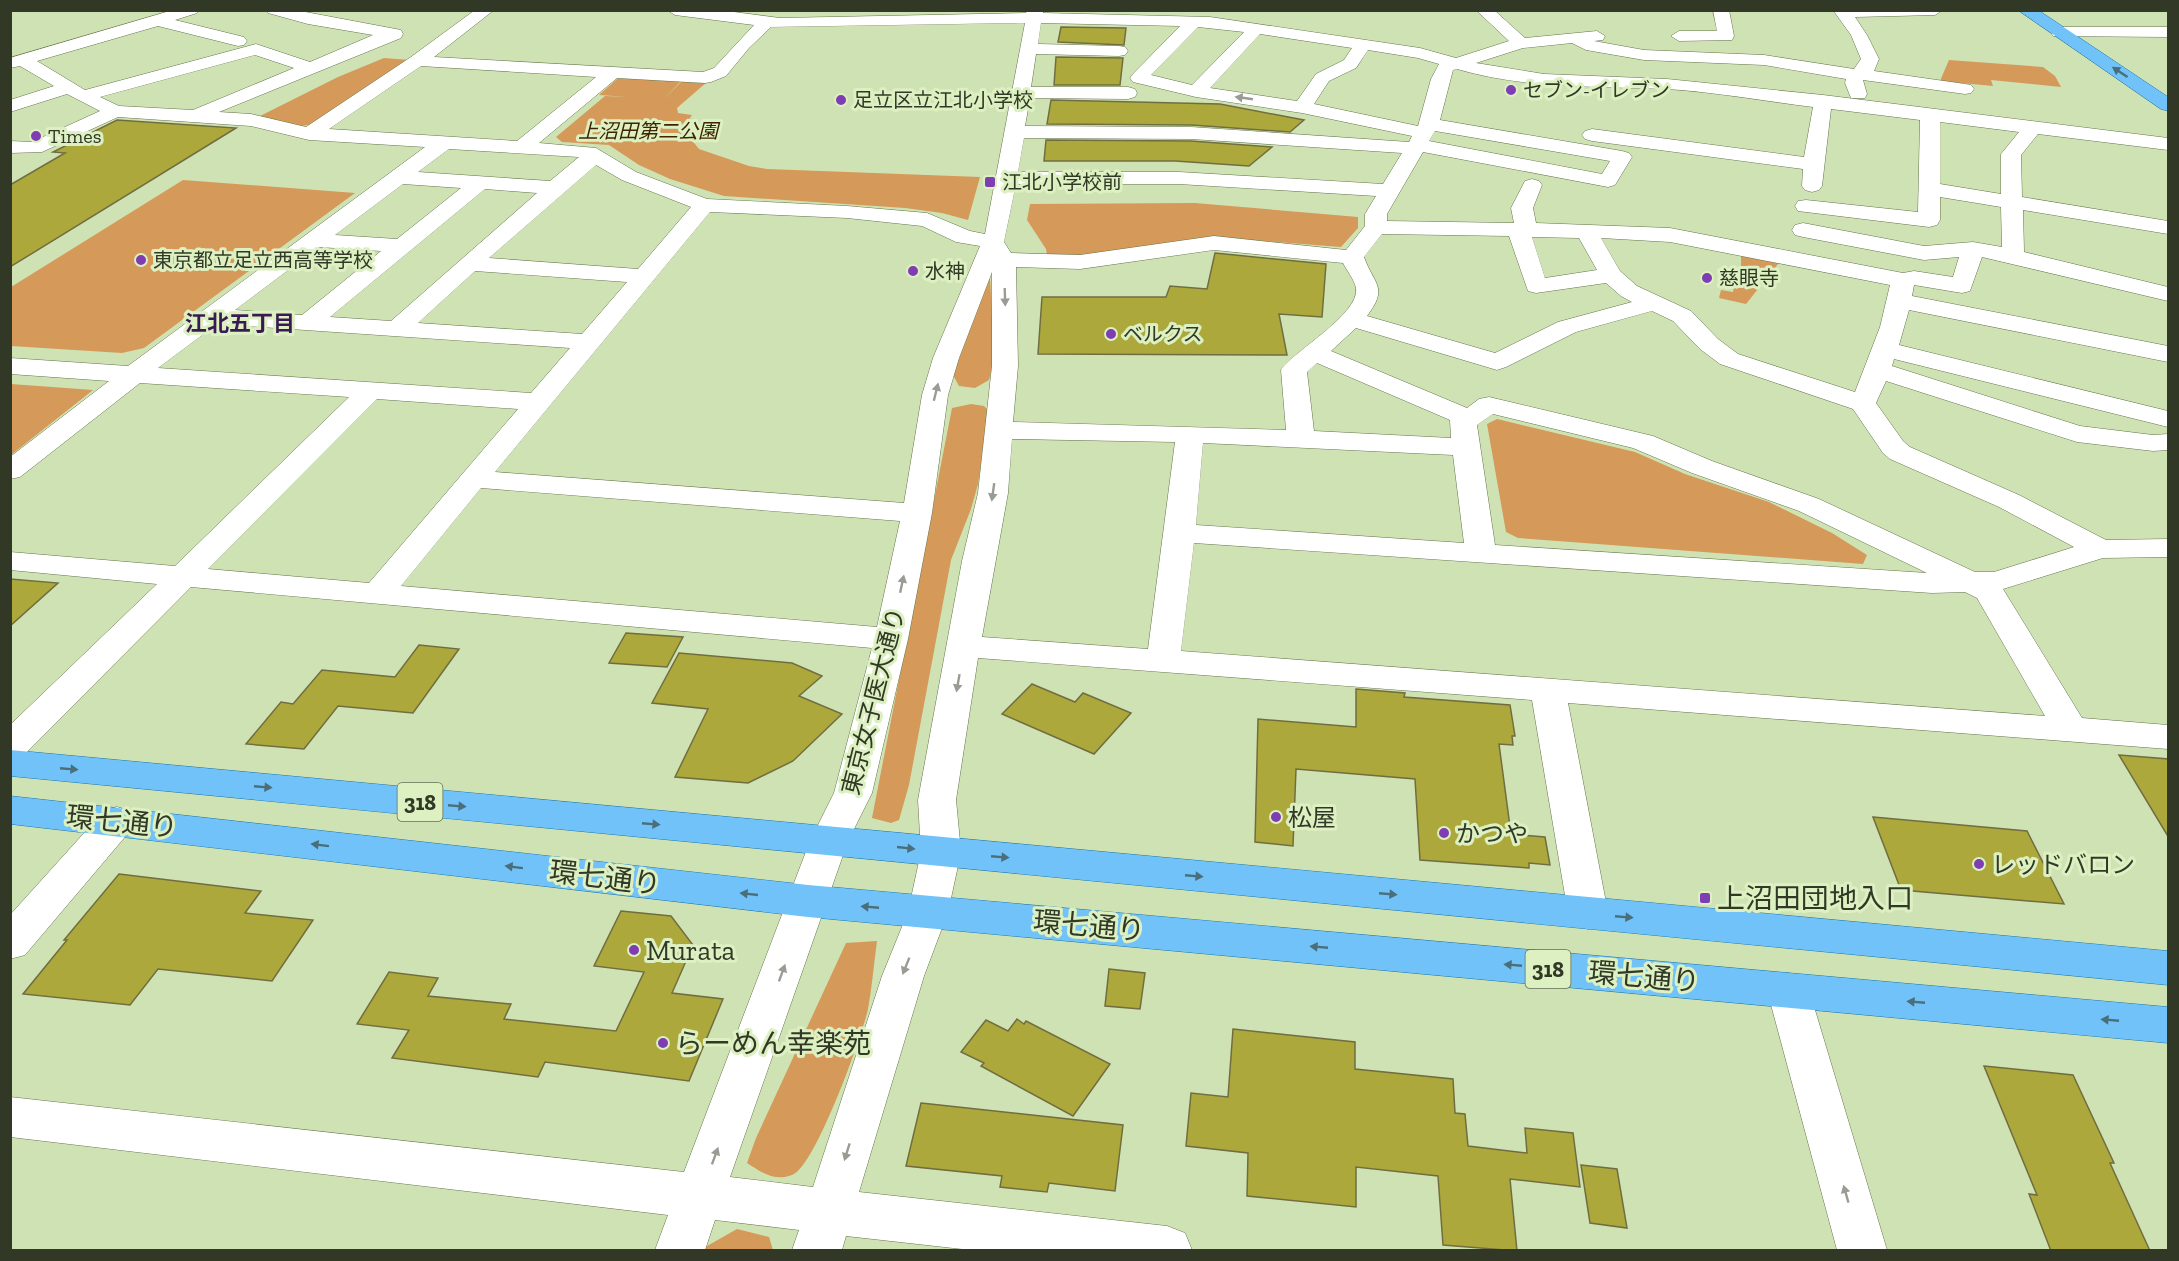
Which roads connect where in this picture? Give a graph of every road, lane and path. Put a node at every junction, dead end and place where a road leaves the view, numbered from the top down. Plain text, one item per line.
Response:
1 (191, 10) edge
2 (274, 10) edge
3 (486, 10) edge
4 (675, 10) edge
5 (1484, 10) edge
6 (1721, 10) edge
7 (1935, 10) edge
8 (2026, 10) edge
9 (1842, 12) edge
10 (363, 14) dead end
11 (1035, 14) edge
12 (1130, 15) edge
13 (158, 21) junction
14 (1194, 21) junction
15 (766, 22) junction
16 (334, 24) junction
17 (1257, 28) junction
18 (2059, 32) junction
19 (2169, 32) edge
20 (266, 34) dead end
21 (390, 34) junction
22 (450, 35) junction
23 (1639, 37) dead end
24 (1660, 37) dead end
25 (1575, 38) junction
26 (238, 41) junction
27 (1521, 43) junction
28 (1364, 44) junction
29 (221, 45) dead end
30 (1029, 49) junction
31 (1617, 49) junction
32 (1119, 51) dead end
33 (23, 56) edge
34 (417, 61) junction
35 (1453, 63) junction
36 (310, 68) junction
37 (612, 73) junction
38 (1858, 74) junction
39 (1623, 84) junction
40 (1965, 89) dead end
41 (1196, 91) junction
42 (75, 92) junction
43 (1021, 92) junction
44 (1128, 93) dead end
45 (1823, 101) junction
46 (2169, 105) edge
47 (10, 106) edge
48 (1862, 106) junction
49 (1302, 107) junction
50 (115, 111) junction
51 (1930, 115) junction
52 (192, 116) junction
53 (2033, 128) junction
54 (1015, 132) junction
55 (309, 134) junction
56 (1421, 137) junction
57 (444, 143) junction
58 (2169, 144) edge
59 (10, 147) edge
60 (522, 147) junction
61 (597, 156) junction
62 (1813, 164) junction
63 (398, 177) junction
64 (1007, 178) junction
65 (480, 183) junction
66 (1532, 185) junction
67 (555, 188) junction
68 (1929, 189) junction
69 (1390, 191) junction
70 (1602, 198) dead end
71 (2010, 200) junction
72 (704, 205) junction
73 (1806, 206) junction
74 (847, 212) junction
75 (1915, 219) junction
76 (1376, 227) junction
77 (2169, 227) edge
78 (1523, 229) junction
79 (1803, 230) junction
80 (1586, 231) junction
81 (833, 235) dead end
82 (315, 240) junction
83 (402, 246) junction
84 (1973, 249) junction
85 (998, 251) junction
86 (1913, 251) junction
87 (2013, 256) junction
88 (1352, 257) junction
89 (1795, 258) junction
90 (469, 264) junction
91 (645, 276) junction
92 (1611, 276) junction
93 (1902, 290) junction
94 (2169, 294) edge
95 (1654, 303) junction
96 (213, 316) junction
97 (1352, 319) junction
98 (308, 322) junction
99 (398, 328) junction
100 (590, 342) junction
101 (1312, 352) junction
102 (2169, 354) edge
103 (1881, 360) junction
104 (10, 366) edge
105 (133, 375) junction
106 (371, 390) junction
107 (539, 402) junction
108 (1863, 403) junction
109 (1468, 418) junction
110 (2169, 419) edge
111 (999, 430) junction
112 (1190, 434) junction
113 (1301, 438) junction
114 (2169, 442) edge
115 (1466, 447) junction
116 (10, 471) edge
117 (475, 479) junction
118 (917, 513) junction
119 (1180, 532) junction
120 (2169, 548) edge
121 (2100, 549) junction
122 (1481, 552) junction
123 (10, 561) edge
124 (183, 576) junction
125 (1975, 584) junction
126 (378, 594) junction
127 (891, 639) junction
128 (965, 645) junction
129 (1163, 659) junction
130 (1548, 690) junction
131 (2071, 729) junction
132 (2169, 737) edge
133 (10, 747) edge
134 (10, 763) edge
135 (10, 810) edge
136 (117, 821) junction
137 (829, 841) junction
138 (941, 852) junction
139 (808, 900) junction
140 (928, 912) junction
141 (1588, 914) junction
142 (10, 943) edge
143 (2169, 968) edge
144 (1788, 990) junction
145 (2169, 1025) edge
146 (10, 1117) edge
147 (700, 1197) junction
148 (823, 1232) edge
149 (680, 1251) edge
150 (1167, 1251) edge
151 (1862, 1251) edge

1 - 13 street
2 - 16 street
3 - 22 street
4 - 15 street
5 - 27 street
6 - 24 street
7 - 9 street
8 - 18 main road
9 - 38 street
10 - 16 street
11 - 12 street
11 - 15 street
11 - 30 street, 東京女子医大通り
12 - 14 street
13 - 26 street
13 - 33 street
14 - 17 street
14 - 41 street
15 - 37 street
16 - 21 street
17 - 28 street
17 - 41 street
18 - 19 street
46 -> 18 main road
20 - 26 street
21 - 22 street
21 - 36 street
22 - 34 street
23 - 25 street
25 - 27 street
25 - 31 street
26 - 29 street
27 - 35 street
28 - 35 street
28 - 49 street
30 - 32 street
30 - 43 street, 東京女子医大通り
31 - 38 street
31 - 39 street
33 - 42 street
34 - 37 street
34 - 55 street
35 - 39 street
35 - 56 street
36 - 42 street
36 - 52 street
37 - 60 street
38 - 40 street
38 - 48 street
39 - 45 street
49 -> 41 street
42 - 47 street
42 - 50 street
43 - 44 street
43 - 54 street, 東京女子医大通り
45 - 48 street
45 - 62 street
48 - 51 street
49 - 56 street
50 - 52 street
50 - 59 street
51 - 53 street
51 - 68 street
52 - 55 street
53 - 58 street
53 - 71 street
54 - 56 street
54 - 64 street, 東京女子医大通り
55 - 57 street
56 - 56 street
56 - 62 street
56 - 66 street
56 - 69 street
57 - 60 street
57 - 63 street
60 - 61 street
61 - 67 street
61 - 72 street
62 - 73 street
63 - 65 street
63 - 82 street
64 - 69 street
64 - 85 street, 東京女子医大通り
65 - 67 street
65 - 83 street
66 - 70 street
66 - 78 street
67 - 90 street
68 - 71 street
68 - 75 street
69 - 76 street
71 - 77 street
71 - 87 street
72 - 74 street
72 - 91 street
73 - 75 street
73 - 79 street
74 - 81 street
74 - 85 street
75 - 86 street
76 - 78 street
76 - 88 street
78 - 80 street
78 - 92 street
79 - 86 street
79 - 89 street
80 - 89 street
80 - 92 street
82 - 83 street
82 - 96 street
83 - 98 street
84 - 86 street
84 - 87 street
84 - 93 street
85 - 88 street
85 -> 111 street, 東京女子医大通り
118 -> 85 street, 東京女子医大通り
87 - 94 street
88 - 97 street
89 - 93 street
90 - 91 street
90 - 99 street
91 - 100 street
92 - 95 street
93 - 102 street
93 - 103 street
95 - 97 street
95 - 108 street
96 - 98 street
96 - 105 street
97 - 101 street
98 - 99 street
99 - 100 street
100 - 107 street
101 - 109 street
101 - 113 street
103 - 108 street
103 - 110 street
103 - 114 street
104 - 105 street
105 - 106 street
105 - 116 street
106 - 107 street
106 - 124 street
107 - 117 street
108 - 121 street
109 - 115 street
109 - 125 street
111 - 112 street
111 -> 128 street, 東京女子医大通り
112 - 113 street
112 - 119 street
113 - 115 street
115 - 122 street
117 - 118 street
117 - 126 street
127 -> 118 street, 東京女子医大通り
119 - 122 street
119 - 129 street
120 - 121 street
121 - 125 street
122 - 125 street
123 - 124 street
124 - 126 street
124 - 133 street
125 - 131 street
126 - 127 street
127 - 137 street, 東京女子医大通り
128 - 129 street
128 -> 138 street, 東京女子医大通り
129 - 130 street
130 - 131 street
130 - 141 street
131 - 132 street
134 -> 137 main road, 環七通り / 318
135 - 136 main road, 環七通り / 318
139 -> 136 main road, 環七通り / 318
136 - 142 street
137 -> 138 main road, 環七通り / 318
137 - 139 street, 東京女子医大通り
138 - 140 street, 東京女子医大通り
138 -> 141 main road, 環七通り / 318
140 -> 139 main road, 環七通り / 318
147 -> 139 street, 東京女子医大通り
144 -> 140 main road, 環七通り / 318
140 -> 148 street, 東京女子医大通り
141 -> 143 main road, 環七通り / 318
145 -> 144 main road, 環七通り / 318
151 -> 144 street
146 - 147 street
147 - 148 street
147 - 149 street, 東京女子医大通り
148 - 150 street

